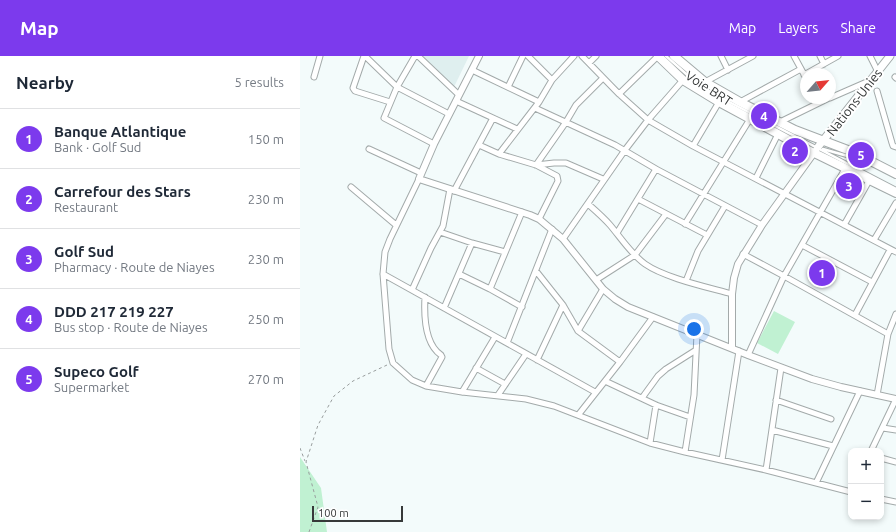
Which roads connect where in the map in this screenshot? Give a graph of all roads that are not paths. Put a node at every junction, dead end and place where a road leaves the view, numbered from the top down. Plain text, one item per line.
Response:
1 (320, 56) edge
2 (365, 56) edge
3 (416, 56) edge
4 (479, 56) edge
5 (523, 56) edge
6 (528, 56) edge
7 (574, 56) edge
8 (582, 56) edge
9 (596, 56) edge
10 (658, 56) edge
11 (666, 56) edge
12 (674, 56) edge
13 (721, 56) edge
14 (753, 56) edge
15 (794, 56) edge
16 (820, 56) edge
17 (838, 56) edge
18 (870, 56) edge
19 (890, 56) edge
20 (589, 63) junction
21 (824, 64) junction
22 (800, 68) edge
23 (818, 68) edge
24 (472, 70) junction
25 (728, 70) junction
26 (800, 70) edge
27 (878, 72) junction
28 (314, 77) dead end
29 (603, 78) junction
30 (872, 79) junction
31 (552, 80) junction
32 (683, 80) junction
33 (705, 82) junction
34 (397, 87) junction
35 (508, 87) junction
36 (877, 90) dead end
37 (619, 94) junction
38 (836, 95) edge
39 (457, 98) junction
40 (390, 102) junction
41 (539, 102) junction
42 (719, 102) junction
43 (740, 102) junction
44 (811, 104) edge
45 (535, 108) junction
46 (449, 114) junction
47 (493, 118) junction
48 (750, 119) junction
49 (648, 120) junction
50 (566, 122) junction
51 (780, 122) junction
52 (517, 129) junction
53 (778, 134) junction
54 (434, 144) junction
55 (479, 144) junction
56 (693, 146) junction
57 (818, 147) junction
58 (896, 148) edge
59 (369, 149) dead end
60 (625, 150) junction
61 (499, 154) junction
62 (724, 162) junction
63 (536, 165) junction
64 (845, 169) junction
65 (656, 170) junction
66 (896, 174) edge
67 (420, 176) junction
68 (756, 178) junction
69 (896, 178) edge
70 (604, 179) junction
71 (870, 180) junction
72 (351, 187) dead end
73 (896, 188) edge
74 (452, 190) junction
75 (704, 194) junction
76 (785, 194) junction
77 (896, 194) edge
78 (638, 199) junction
79 (896, 203) edge
80 (588, 204) junction
81 (725, 206) junction
82 (522, 212) junction
83 (821, 213) junction
84 (666, 214) junction
85 (539, 219) junction
86 (685, 224) junction
87 (396, 225) junction
88 (762, 225) junction
89 (844, 225) junction
90 (552, 229) junction
91 (440, 232) junction
92 (617, 233) junction
93 (707, 236) junction
94 (563, 239) junction
95 (874, 240) junction
96 (472, 243) junction
97 (802, 245) junction
98 (890, 250) junction
99 (505, 252) junction
100 (896, 252) edge
101 (743, 254) junction
102 (635, 255) junction
103 (536, 271) junction
104 (383, 274) junction
105 (459, 274) junction
106 (784, 276) junction
107 (596, 280) junction
108 (686, 281) junction
109 (872, 282) junction
110 (490, 289) junction
111 (603, 289) junction
112 (412, 290) junction
113 (732, 294) junction
114 (425, 297) junction
115 (563, 305) junction
116 (522, 307) junction
117 (444, 308) junction
118 (896, 314) edge
119 (856, 315) junction
120 (653, 317) junction
121 (578, 331) junction
122 (697, 334) junction
123 (888, 334) junction
124 (495, 337) junction
125 (507, 343) junction
126 (732, 348) junction
127 (696, 350) junction
128 (739, 351) junction
129 (526, 354) junction
130 (748, 355) junction
131 (537, 360) junction
132 (620, 362) junction
133 (476, 368) junction
134 (781, 368) junction
135 (605, 381) junction
136 (505, 384) junction
137 (426, 386) junction
138 (860, 391) junction
139 (462, 392) junction
140 (595, 392) junction
141 (498, 395) junction
142 (877, 395) junction
143 (642, 398) junction
144 (896, 399) edge
145 (776, 400) junction
146 (656, 405) junction
147 (579, 414) junction
148 (690, 416) junction
149 (831, 419) dead end
150 (883, 428) junction
151 (772, 430) junction
152 (896, 430) edge
153 (650, 442) junction
154 (833, 446) junction
155 (873, 448) edge
156 (685, 452) junction
157 (884, 459) edge
158 (722, 460) junction
159 (896, 462) edge
160 (766, 470) junction
161 (816, 483) junction
162 (848, 491) edge
163 (884, 500) edge
164 (896, 502) edge

1 - 28 street
2 - 34 street
2 - 40 street
3 - 34 street
3 - 39 street
4 - 24 street
5 - 35 street
6 - 31 street
7 - 31 street
8 - 20 street
9 - 20 street
10 - 32 main road
10 - 37 street
11 - 57 lane, Voie BRT
12 - 33 main road
13 - 25 street
14 - 25 street
15 - 22 street
16 - 21 street
17 - 21 street
18 - 27 street
19 - 27 main road, Nations-Unies
20 - 29 street
21 - 23 street
24 - 35 street
24 - 39 street
25 - 33 street
26 - 43 street
27 - 30 main road, Nations-Unies
29 - 37 street
29 - 50 street
30 - 38 street
30 - 57 main road, Nations-Unies
31 - 41 street
32 - 42 main road
32 - 49 street
33 - 43 main road
34 - 40 street
34 - 46 street
35 - 41 street
36 - 58 street
37 - 49 street
39 - 46 street
39 - 47 street
40 - 54 street
41 - 45 street
42 - 48 main road
42 - 56 street
43 - 51 main road
44 - 51 street
45 - 50 street
45 - 52 street
46 - 54 street
47 - 52 street
47 - 55 street
48 - 53 main road
48 - 62 street
49 - 56 street
49 - 60 street
50 - 60 street
50 - 63 street
51 - 57 main road
52 - 61 street
53 - 57 main road
53 - 68 street
54 - 67 street
55 - 61 street
55 - 74 street
56 - 62 street
57 - 64 main road
57 - 66 main road
57 - 69 lane, Voie BRT
57 - 73 lane, Voie BRT
57 - 76 street
59 - 67 street
60 - 65 street
60 - 70 street
61 - 63 street
62 - 68 street
62 - 75 street
63 - 70 street
63 - 85 street
64 - 71 main road
64 - 83 street
65 - 75 street
65 - 78 street
67 - 74 street
67 - 87 street
68 - 76 street
70 - 80 street
71 - 77 main road
71 - 89 street
72 - 87 street
74 - 82 street
74 - 91 street
75 - 81 street
75 - 86 street
76 - 83 street
76 - 88 street
78 - 84 street
78 - 92 street
79 - 95 street
80 - 92 street
80 - 94 street
81 - 88 street
81 - 93 street
82 - 85 street
82 - 99 street
83 - 89 street
83 - 97 street
84 - 86 street
84 - 102 street
85 - 90 street
86 - 93 street
87 - 104 street
88 - 101 street
89 - 95 street
90 - 94 street
90 - 103 street
91 - 96 street
91 - 112 street
92 - 102 street
93 - 108 street
94 - 107 street
95 - 98 street
96 - 99 street
96 - 105 street
97 - 106 street
97 - 109 street
98 - 100 street
98 - 109 street
99 - 110 street
101 - 106 street
101 - 113 street
102 - 107 street
102 - 108 street
103 - 115 street
103 - 116 street
104 - 112 street
104 - 137 street
105 - 110 street
105 - 117 street
106 - 119 street
106 - 130 street
107 - 111 street
108 - 113 street
109 - 119 street
110 - 116 street
111 - 120 street
111 - 121 street
112 - 114 street
113 - 126 street
114 - 117 street
114 - 137 street
115 - 121 street
115 - 131 street
116 - 125 street
117 - 124 street
118 - 123 street
119 - 123 street
120 - 122 street
120 - 132 street
121 - 132 street
122 - 126 street
122 - 127 street
123 - 142 street
124 - 125 street
124 - 133 street
125 - 129 street
126 - 128 street
127 - 143 street
127 - 148 street
128 - 130 street
128 - 158 street
129 - 131 street
129 - 136 street
130 - 134 street
131 - 140 street
132 - 135 street
133 - 136 street
133 - 139 street
134 - 138 street
134 - 145 street
135 - 140 street
135 - 143 street
136 - 141 street
137 - 139 street
138 - 142 street
138 - 154 street
139 - 141 street
140 - 147 street
141 - 147 street
142 - 144 street
143 - 146 street
144 - 150 street
145 - 149 street
145 - 151 street
146 - 148 street
146 - 153 street
147 - 153 street
148 - 156 street
150 - 152 street
150 - 155 street
151 - 154 street
151 - 160 street
153 - 156 street
154 - 161 street
156 - 158 street
157 - 159 street
158 - 160 street
160 - 161 street
161 - 162 street
163 - 164 street

